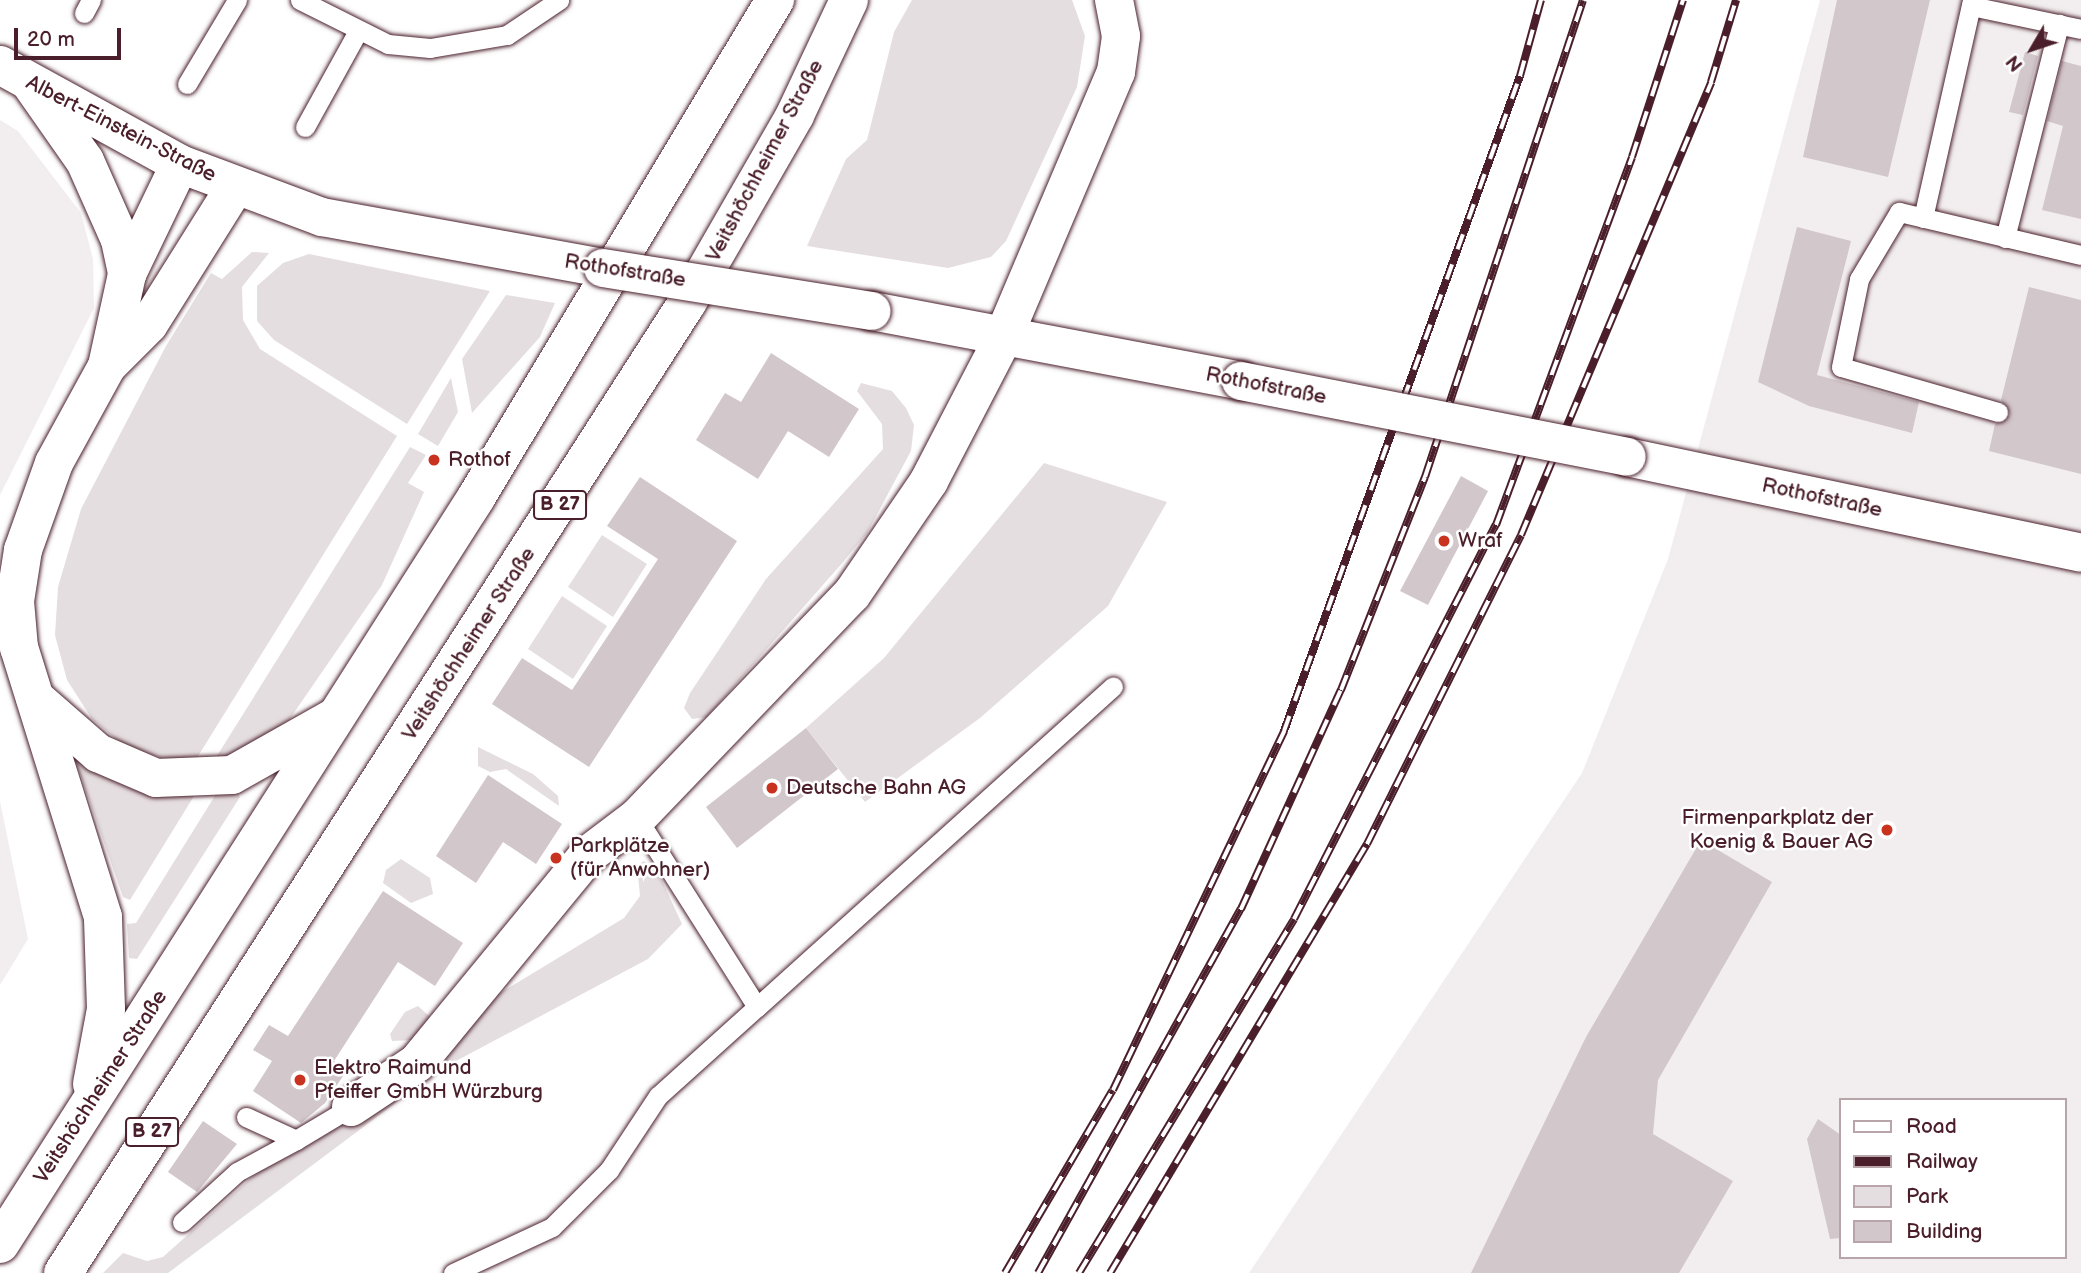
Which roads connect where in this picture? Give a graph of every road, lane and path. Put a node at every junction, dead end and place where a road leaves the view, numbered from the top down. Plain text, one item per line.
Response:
1 (237, 0) edge
2 (300, 0) edge
3 (559, 0) edge
4 (775, 0) edge
5 (849, 0) edge
6 (1114, 0) edge
7 (1971, 3) edge
8 (2059, 24) junction
9 (2081, 29) edge
10 (358, 32) junction
11 (16, 75) edge
12 (187, 84) dead end
13 (304, 127) dead end
14 (180, 164) junction
15 (235, 187) junction
16 (1923, 218) junction
17 (2005, 238) junction
18 (446, 243) joint
19 (2081, 256) edge
20 (127, 274) junction
21 (1003, 338) junction
22 (107, 366) junction
23 (1998, 412) dead end
24 (2081, 553) edge
25 (1113, 687) dead end
26 (34, 697) junction
27 (341, 713) junction
28 (637, 818) junction
29 (757, 1007) junction
30 (351, 1107) joint
31 (86, 1110) junction
32 (246, 1116) dead end
33 (296, 1140) junction
34 (182, 1222) dead end
35 (0, 1244) edge
36 (63, 1273) edge
37 (453, 1273) edge

1 - 12 lane
2 - 10 lane
3 - 10 lane
4 - 27 main road, Veitshöchheimer Straße
5 - 36 main road, Veitshöchheimer Straße / B 27
6 - 21 main road
7 - 8 lane
7 - 16 lane
8 - 9 lane
8 - 17 lane
10 - 13 lane
11 - 14 main road, Albert-Einstein-Straße
11 - 20 main road
14 - 15 main road, Albert-Einstein-Straße
14 - 20 main road
15 - 18 main road, Albert-Einstein-Straße
15 - 22 main road
16 - 17 lane
16 - 23 lane
17 - 19 lane
18 - 21 main road, Rothofstraße, bridge
20 - 22 main road
21 - 24 main road, Rothofstraße, bridge
21 - 28 main road
22 - 26 main road
25 - 29 lane
26 - 27 main road
26 - 31 main road
27 - 31 main road, Veitshöchheimer Straße
28 - 29 lane
28 - 30 main road
29 - 37 lane
30 - 33 lane
31 - 35 main road, Veitshöchheimer Straße
32 - 33 lane
33 - 34 lane

